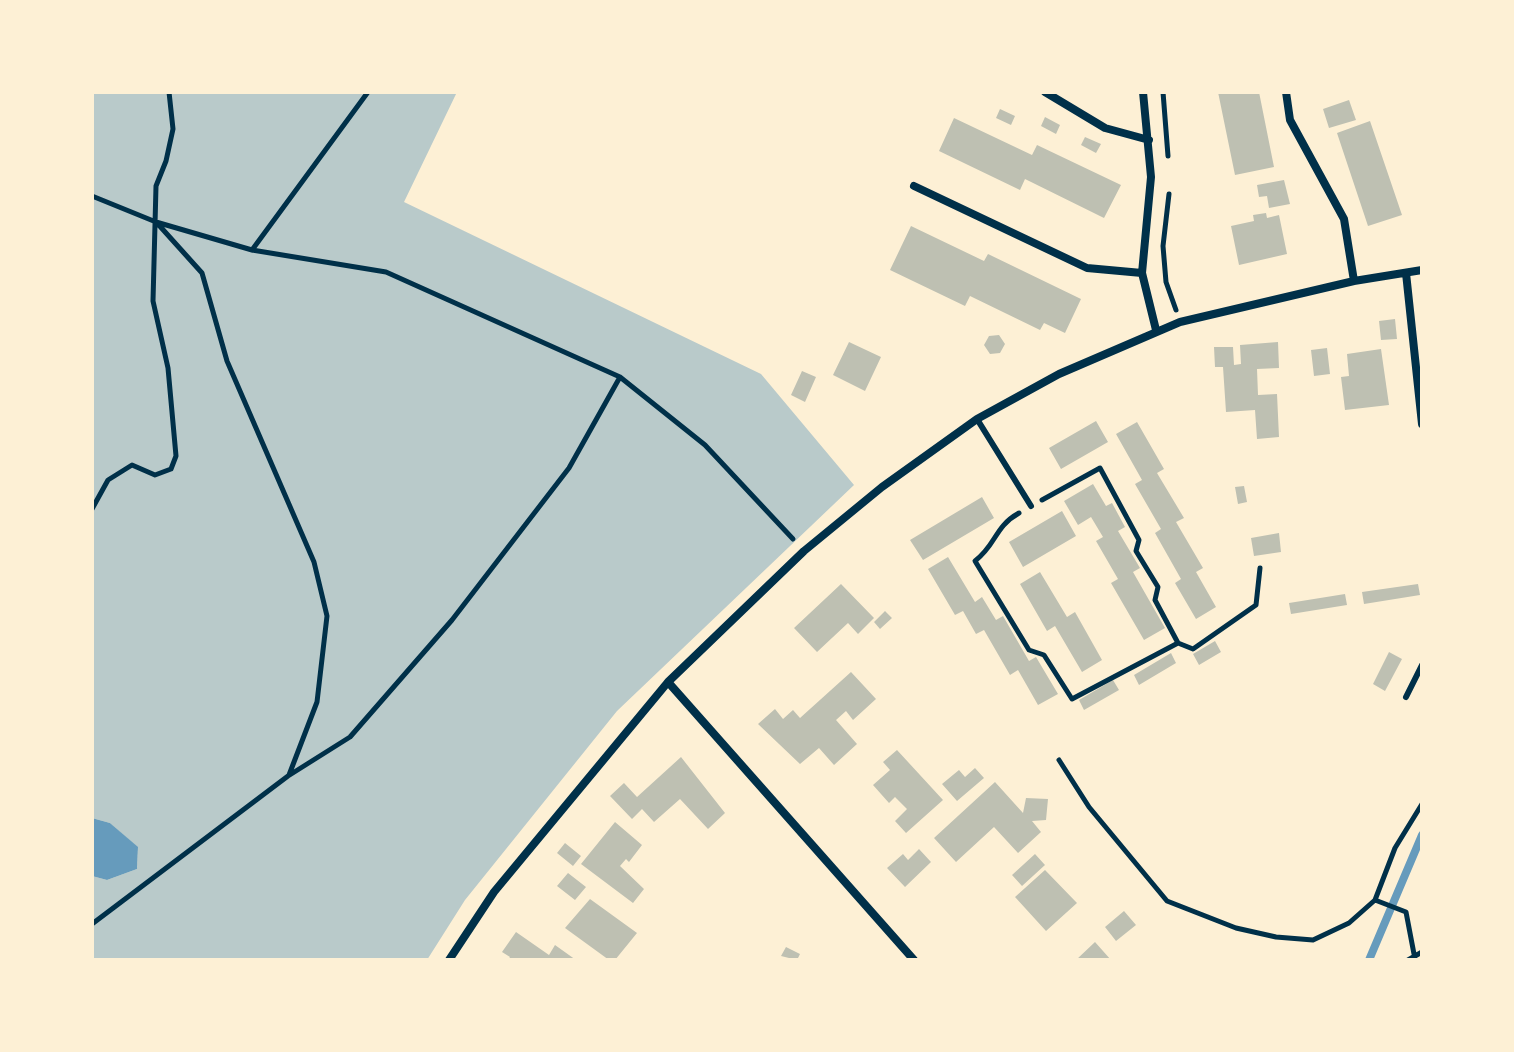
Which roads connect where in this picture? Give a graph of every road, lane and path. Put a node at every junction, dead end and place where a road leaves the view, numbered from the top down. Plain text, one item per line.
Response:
1 (169, 92) edge
2 (368, 92) edge
3 (1045, 92) edge
4 (1143, 92) edge
5 (1163, 92) edge
6 (1286, 92) edge
7 (1149, 140) junction
8 (1168, 163) dead end
9 (914, 186) dead end
10 (1169, 189) dead end
11 (92, 196) edge
12 (156, 222) junction
13 (252, 250) junction
14 (1422, 270) edge
15 (1142, 273) junction
16 (1406, 273) junction
17 (1354, 281) junction
18 (1180, 322) junction
19 (1156, 330) junction
20 (620, 377) junction
21 (977, 419) junction
22 (1422, 424) edge
23 (1031, 506) junction
24 (92, 509) edge
25 (804, 551) junction
26 (1260, 568) dead end
27 (1178, 643) junction
28 (1422, 665) edge
29 (668, 682) junction
30 (1406, 697) dead end
31 (1059, 760) dead end
32 (288, 776) junction
33 (1422, 804) edge
34 (1375, 900) junction
35 (92, 924) edge
36 (1422, 952) edge
37 (1414, 954) junction
38 (449, 960) edge
39 (914, 960) edge
40 (1408, 960) edge

1 - 12 path
2 - 13 path
3 - 7 street
4 - 7 street
5 - 8 path
6 - 17 street
7 - 15 street
9 - 15 street
10 - 18 path
11 - 12 path
12 - 13 path
12 - 24 path
12 - 32 path
13 - 20 path
14 - 16 street
15 - 19 street
16 - 17 street
16 - 22 street
17 - 18 street
18 - 19 street
19 - 21 street
20 - 25 path
20 - 32 path
21 - 23 lane
21 - 25 street
23 - 27 path
23 - 27 path
25 - 29 street
26 - 27 path
28 - 30 lane
29 - 38 street
29 - 39 street
31 - 34 path
32 - 35 path
33 - 34 path
34 - 37 path
36 - 37 path
37 - 40 path

